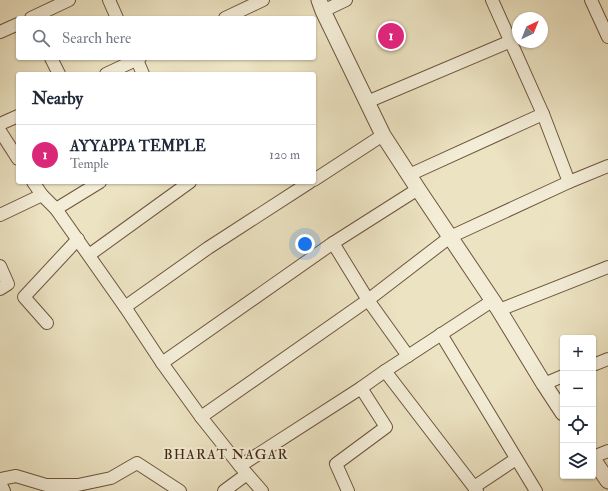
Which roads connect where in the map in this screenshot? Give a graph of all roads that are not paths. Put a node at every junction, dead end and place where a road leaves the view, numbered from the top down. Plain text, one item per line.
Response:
1 (69, 0) edge
2 (109, 0) edge
3 (263, 0) edge
4 (346, 0) edge
5 (492, 0) edge
6 (591, 0) edge
7 (321, 5) edge
8 (36, 16) edge
9 (116, 16) edge
10 (229, 16) edge
11 (16, 25) edge
12 (0, 32) edge
13 (607, 34) edge
14 (511, 41) junction
15 (52, 60) edge
16 (135, 60) edge
17 (137, 60) edge
18 (58, 72) edge
19 (110, 72) edge
20 (142, 72) edge
21 (367, 102) junction
22 (543, 114) junction
23 (16, 117) edge
24 (0, 124) edge
25 (0, 132) edge
26 (383, 135) junction
27 (16, 156) edge
28 (608, 166) edge
29 (409, 175) junction
30 (316, 179) edge
31 (569, 182) junction
32 (34, 184) edge
33 (97, 184) edge
34 (187, 184) edge
35 (307, 184) edge
36 (418, 190) junction
37 (42, 195) junction
38 (56, 210) junction
39 (0, 215) edge
40 (450, 237) junction
41 (78, 239) junction
42 (333, 243) junction
43 (88, 254) junction
44 (0, 266) edge
45 (608, 267) edge
46 (4, 287) edge
47 (24, 297) junction
48 (368, 300) junction
49 (495, 306) junction
50 (125, 307) junction
51 (47, 323) dead end
52 (441, 334) junction
53 (408, 356) junction
54 (608, 359) edge
55 (162, 363) junction
56 (596, 364) edge
57 (385, 371) junction
58 (560, 377) edge
59 (544, 384) junction
60 (361, 388) junction
61 (560, 408) edge
62 (201, 417) junction
63 (608, 451) edge
64 (596, 457) edge
65 (516, 459) junction
66 (596, 463) edge
67 (243, 470) junction
68 (0, 479) edge
69 (608, 481) edge
70 (0, 484) edge
71 (476, 489) edge
72 (4, 491) edge
73 (180, 491) edge
74 (224, 491) edge
75 (262, 491) edge
76 (348, 491) edge
77 (536, 491) edge

1 - 8 street
2 - 9 street
3 - 10 street
4 - 7 street
5 - 14 street
6 - 13 street
7 - 21 street
11 - 12 street
14 - 21 street
14 - 22 street
15 - 18 street
16 - 19 street
17 - 20 street
21 - 26 street
22 - 29 street
22 - 31 street
23 - 24 street
25 - 27 street
26 - 29 street
26 - 30 street
28 - 31 street
29 - 36 street
31 - 40 street
32 - 37 street
33 - 38 street
34 - 43 street
35 - 50 street
36 - 40 street
36 - 42 street
37 - 38 street
37 - 39 street
38 - 41 street
40 - 48 street
40 - 49 street
41 - 43 street
41 - 47 street
42 - 48 street
42 - 55 street
43 - 50 street
44 - 46 street
45 - 49 street
46 - 47 street
47 - 51 street
48 - 53 street
48 - 62 street
49 - 52 street
49 - 59 street
50 - 55 street
52 - 53 street
52 - 65 street
53 - 57 street
54 - 56 street
55 - 62 street
57 - 60 street
57 - 71 street
58 - 59 street
59 - 61 street
60 - 67 street
60 - 76 street
62 - 67 street
63 - 64 street
65 - 71 street
65 - 77 street
66 - 69 street
67 - 74 street
67 - 75 street
68 - 73 street
70 - 72 street

